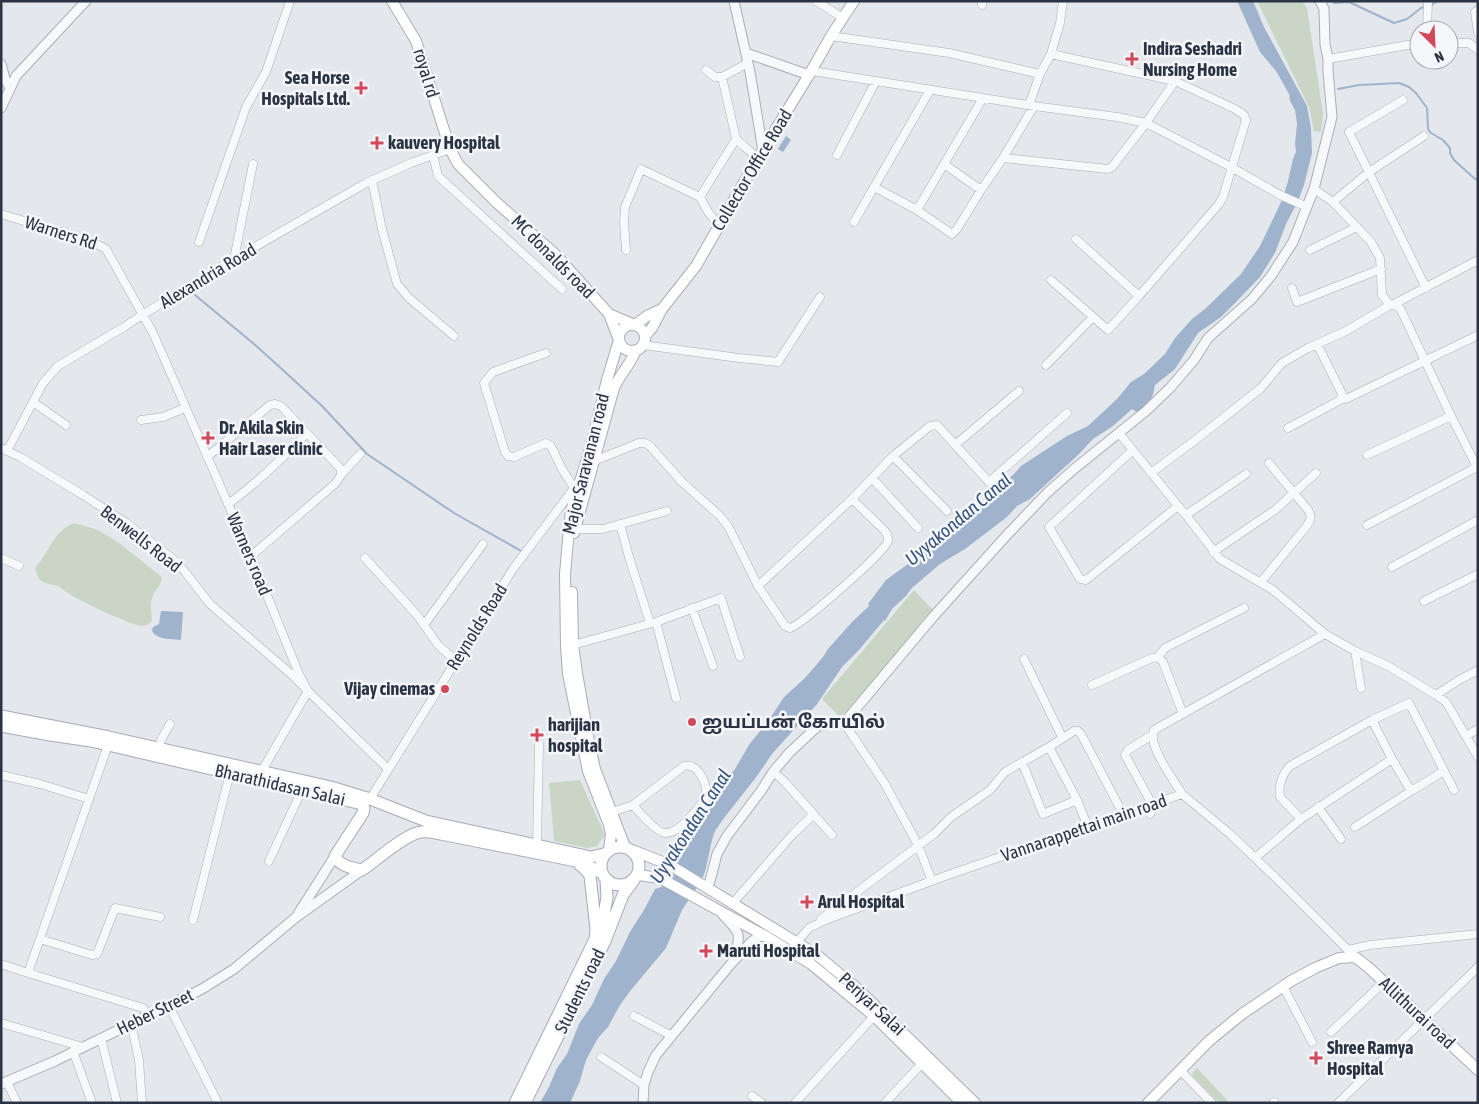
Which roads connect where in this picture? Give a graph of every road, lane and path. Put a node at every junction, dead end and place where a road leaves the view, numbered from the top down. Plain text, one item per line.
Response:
1 (86, 1) edge
2 (290, 1) edge
3 (392, 1) edge
4 (734, 1) edge
5 (816, 1) edge
6 (854, 1) edge
7 (1063, 1) edge
8 (1320, 1) edge
9 (1428, 1) edge
10 (1478, 10) edge
11 (844, 18) junction
12 (1428, 20) edge
13 (1478, 33) edge
14 (831, 36) junction
15 (1478, 40) edge
16 (1459, 43) edge
17 (1470, 43) junction
18 (1409, 44) edge
19 (1478, 50) edge
20 (1051, 54) junction
21 (747, 58) junction
22 (1328, 58) junction
23 (1, 64) edge
24 (706, 70) dead end
25 (810, 73) junction
26 (1040, 74) junction
27 (722, 77) junction
28 (1174, 80) junction
29 (876, 82) junction
30 (10, 88) junction
31 (930, 90) junction
32 (983, 98) junction
33 (1403, 100) dead end
34 (1032, 106) junction
35 (1, 108) edge
36 (1146, 123) junction
37 (1424, 136) dead end
38 (736, 139) junction
39 (450, 149) junction
40 (761, 154) junction
41 (434, 155) junction
42 (837, 155) dead end
43 (1003, 158) junction
44 (253, 164) dead end
45 (944, 164) junction
46 (1232, 168) junction
47 (1369, 172) junction
48 (372, 180) junction
49 (874, 187) junction
50 (981, 190) junction
51 (1314, 190) junction
52 (700, 197) junction
53 (1333, 202) junction
54 (1303, 206) junction
55 (917, 210) junction
56 (1, 214) edge
57 (854, 222) dead end
58 (719, 224) junction
59 (1357, 227) junction
60 (1076, 239) dead end
61 (199, 242) dead end
62 (626, 250) dead end
63 (1310, 250) dead end
64 (234, 259) junction
65 (1478, 260) edge
66 (1381, 269) junction
67 (1051, 280) dead end
68 (1292, 288) dead end
69 (1426, 288) junction
70 (562, 289) dead end
71 (1139, 296) junction
72 (820, 297) dead end
73 (1392, 305) junction
74 (662, 309) junction
75 (610, 314) junction
76 (142, 315) junction
77 (1093, 318) junction
78 (635, 325) junction
79 (1478, 335) edge
80 (454, 336) dead end
81 (619, 340) junction
82 (641, 344) junction
83 (1317, 344) junction
84 (546, 353) dead end
85 (1425, 361) junction
86 (1046, 365) dead end
87 (1019, 392) dead end
88 (1344, 398) junction
89 (33, 402) junction
90 (185, 408) junction
91 (1067, 413) dead end
92 (1451, 416) junction
93 (141, 420) dead end
94 (66, 425) dead end
95 (1288, 428) dead end
96 (307, 432) junction
97 (1119, 433) junction
98 (955, 445) junction
99 (4, 450) edge
100 (1133, 450) junction
101 (360, 454) dead end
102 (1367, 455) dead end
103 (893, 456) junction
104 (207, 457) junction
105 (594, 461) junction
106 (1269, 463) dead end
107 (1477, 468) edge
108 (1151, 473) junction
109 (1316, 473) dead end
110 (1246, 474) dead end
111 (341, 476) junction
112 (582, 478) junction
113 (872, 478) junction
114 (574, 488) junction
115 (1294, 493) junction
116 (852, 499) junction
117 (228, 504) junction
118 (1178, 506) junction
119 (667, 511) dead end
120 (947, 512) dead end
121 (1186, 515) junction
122 (1478, 520) edge
123 (620, 524) junction
124 (1367, 525) dead end
125 (918, 528) dead end
126 (572, 529) junction
127 (483, 544) dead end
128 (1213, 552) junction
129 (251, 556) junction
130 (1, 558) edge
131 (365, 558) dead end
132 (19, 566) dead end
133 (1392, 567) dead end
134 (1478, 574) edge
135 (1261, 582) junction
136 (758, 586) junction
137 (1424, 601) dead end
138 (692, 608) junction
139 (1244, 608) dead end
140 (653, 622) junction
141 (424, 625) junction
142 (1325, 634) junction
143 (573, 645) junction
144 (1355, 651) junction
145 (740, 657) dead end
146 (1158, 657) junction
147 (1024, 659) dead end
148 (456, 661) junction
149 (713, 666) dead end
150 (1478, 670) edge
151 (1092, 685) dead end
152 (1361, 688) dead end
153 (308, 691) junction
154 (1436, 695) junction
155 (676, 698) dead end
156 (1183, 714) junction
157 (1372, 720) junction
158 (2, 721) edge
159 (844, 723) junction
160 (170, 724) dead end
161 (1478, 729) edge
162 (1152, 735) junction
163 (1466, 736) junction
164 (1062, 738) junction
165 (539, 744) dead end
166 (108, 745) junction
167 (1050, 747) junction
168 (158, 748) junction
169 (1478, 757) edge
170 (1392, 759) junction
171 (1022, 762) junction
172 (388, 769) junction
173 (1444, 771) junction
174 (773, 772) junction
175 (230, 774) junction
176 (1, 775) edge
177 (259, 775) junction
178 (302, 790) junction
179 (1454, 790) dead end
180 (1411, 791) junction
181 (1182, 794) junction
182 (89, 799) junction
183 (370, 799) junction
184 (1076, 800) junction
185 (633, 804) junction
186 (1152, 804) junction
187 (1318, 807) junction
188 (612, 812) junction
189 (1122, 814) junction
190 (1150, 814) dead end
191 (813, 815) junction
192 (1301, 819) junction
193 (424, 826) junction
194 (1088, 827) junction
195 (1355, 827) dead end
196 (832, 835) dead end
197 (1341, 839) dead end
198 (537, 845) junction
199 (918, 845) junction
200 (608, 849) junction
201 (629, 849) junction
202 (335, 856) junction
203 (1255, 858) junction
204 (269, 861) dead end
205 (576, 861) junction
206 (362, 870) junction
207 (604, 877) junction
208 (636, 878) junction
209 (932, 880) junction
210 (707, 887) junction
211 (733, 904) junction
212 (718, 910) junction
213 (160, 917) dead end
214 (295, 918) junction
215 (193, 920) dead end
216 (809, 928) junction
217 (1478, 934) edge
218 (767, 937) junction
219 (40, 939) junction
220 (595, 939) junction
221 (796, 943) junction
222 (1351, 954) junction
223 (1, 964) edge
224 (730, 964) junction
225 (1478, 967) edge
226 (28, 973) junction
227 (1384, 982) junction
228 (1283, 986) junction
229 (169, 1006) junction
230 (150, 1015) junction
231 (634, 1016) dead end
232 (874, 1016) junction
233 (1424, 1020) junction
234 (1, 1023) edge
235 (132, 1023) junction
236 (1331, 1032) dead end
237 (672, 1036) junction
238 (101, 1038) junction
239 (1312, 1042) dead end
240 (83, 1047) junction
241 (73, 1051) junction
242 (601, 1057) dead end
243 (925, 1060) junction
244 (1180, 1070) junction
245 (1478, 1070) edge
246 (4, 1083) edge
247 (644, 1085) junction
248 (752, 1096) dead end
249 (17, 1103) edge
250 (93, 1103) edge
251 (117, 1103) edge
252 (142, 1103) edge
253 (218, 1103) edge
254 (515, 1103) edge
255 (525, 1103) edge
256 (643, 1103) edge
257 (762, 1103) edge
258 (795, 1103) edge
259 (885, 1103) edge
260 (962, 1103) edge
261 (974, 1103) edge
262 (1148, 1103) edge
263 (1212, 1103) edge
264 (1338, 1103) edge

1 - 30 street
2 - 61 street
3 - 39 main road, royal rd
4 - 21 street
5 - 11 street
6 - 11 main road, Collector Office Road
7 - 20 street
8 - 22 street
9 - 12 street
10 - 13 street
11 - 14 main road, Collector Office Road
14 - 25 main road, Collector Office Road
14 - 26 street
15 - 17 street
16 - 17 street
17 - 19 street
18 - 22 street
20 - 26 street
20 - 28 street
21 - 25 street
21 - 27 street
21 - 40 street
22 - 51 street
23 - 30 street
24 - 27 street
25 - 29 street
25 - 40 main road, Collector Office Road
26 - 34 street
27 - 38 street
28 - 36 street
28 - 46 street
29 - 31 street
29 - 42 street
30 - 35 street
31 - 32 street
31 - 49 street
32 - 34 street
32 - 45 street
33 - 47 street
34 - 36 street
34 - 43 street
36 - 43 street
36 - 46 street
37 - 47 street
38 - 40 street
38 - 52 street
39 - 41 street, Alexandria Road
39 - 75 main road, MC donalds road
40 - 58 main road, Collector Office Road
41 - 48 street, Alexandria Road
41 - 70 street
43 - 50 street
44 - 64 street
45 - 50 street
45 - 55 street
46 - 54 street
46 - 71 street
47 - 53 street
47 - 69 street
48 - 64 street, Alexandria Road
48 - 80 street
49 - 55 street
49 - 57 street
50 - 55 street
51 - 53 street
51 - 54 street
52 - 58 street
52 - 62 street
53 - 59 street
54 - 97 street
56 - 76 street, Warners Rd
58 - 74 main road, Collector Office Road
59 - 63 street
59 - 66 street
60 - 71 street
64 - 76 street, Alexandria Road
65 - 69 street
66 - 68 street
66 - 73 street
67 - 77 street
69 - 73 street
71 - 77 street
72 - 82 street
73 - 83 street
73 - 85 street
74 - 78 main road
74 - 82 main road, Collector Office Road
75 - 78 main road
75 - 81 main road, MC donalds road
76 - 89 street, Alexandria Road
76 - 90 street, Warners road
77 - 86 street
78 - 81 main road
78 - 82 main road
79 - 85 street
81 - 82 main road
81 - 112 main road, Major Saravanan road
82 - 105 main road, Collector Office Road
83 - 88 street
83 - 108 street
84 - 114 street
85 - 88 street
85 - 92 street
87 - 98 street
88 - 95 street
89 - 94 street
89 - 99 street, Alexandria Road
90 - 93 street
90 - 104 street, Warners road
91 - 98 street
92 - 102 street
92 - 107 street
96 - 104 street
96 - 111 street
96 - 117 street
97 - 100 street
97 - 159 street
98 - 103 street
99 - 153 street, Benwells Road
100 - 108 street
100 - 118 street
101 - 111 street
103 - 113 street
103 - 120 street
104 - 117 street, Warners road
105 - 112 street, Reynolds Road
105 - 126 main road
105 - 136 street
106 - 115 street
107 - 124 street
108 - 118 street
109 - 115 street
110 - 121 street
111 - 129 street
112 - 114 street, Reynolds Road
112 - 126 main road, Major Saravanan road
113 - 116 street
113 - 125 street
114 - 148 street, Reynolds Road
115 - 128 street
115 - 135 street
116 - 136 street
116 - 136 street
117 - 129 street, Warners road
118 - 121 street
119 - 123 street
121 - 128 street
122 - 133 street
123 - 126 street
123 - 140 street
126 - 143 main road
126 - 200 main road, Major Saravanan road
127 - 141 street
128 - 135 street
129 - 153 street, Warners road
130 - 132 street
131 - 141 street
134 - 137 street
135 - 142 street
138 - 140 street
138 - 145 street
138 - 149 street
139 - 146 street
140 - 143 street
140 - 155 street
141 - 148 street
142 - 144 street
142 - 156 street
143 - 188 main road
144 - 152 street
144 - 154 street
146 - 151 street
146 - 156 street
147 - 164 street
148 - 172 street, Reynolds Road
150 - 154 street
153 - 172 street, Warners road
153 - 177 street
154 - 163 street
156 - 162 street
157 - 170 street
157 - 173 street
157 - 192 street
158 - 166 main road, Bharathidasan Salai
158 - 168 main road, Bharathidasan Salai
159 - 174 street
159 - 199 street
160 - 168 street
161 - 163 street
162 - 181 street
162 - 186 street
163 - 169 street
164 - 167 street
164 - 189 street
165 - 198 street
166 - 175 main road, Bharathidasan Salai
166 - 182 street
167 - 171 street
167 - 184 street
168 - 177 main road, Bharathidasan Salai
170 - 180 street
170 - 187 street
171 - 184 street
171 - 199 street
172 - 183 street, Reynolds Road
173 - 179 street
173 - 180 street
174 - 191 street
174 - 210 street
175 - 177 main road, Bharathidasan Salai
175 - 215 street
176 - 182 street
177 - 178 main road, Bharathidasan Salai
177 - 183 main road, Bharathidasan Salai
178 - 202 main road, Bharathidasan Salai
178 - 204 street
180 - 195 street
181 - 186 street, Vannarappettai main road
181 - 203 street, Vannarappettai main road
182 - 219 street
183 - 193 main road, Bharathidasan Salai
184 - 194 street
185 - 185 street
185 - 188 street
186 - 189 street, Vannarappettai main road
186 - 190 street
187 - 192 street
187 - 197 street
188 - 201 main road
189 - 194 street, Vannarappettai main road
191 - 196 street
191 - 211 street
192 - 203 street
193 - 198 main road, Bharathidasan Salai
193 - 205 main road, Bharathidasan Salai
193 - 206 main road
194 - 209 street, Vannarappettai main road
198 - 200 main road, Bharathidasan Salai
199 - 209 street
199 - 216 street
200 - 201 main road
200 - 207 main road
201 - 208 main road
201 - 210 main road
202 - 206 main road
202 - 214 street
203 - 222 street, Vannarappettai main road
205 - 207 main road, Bharathidasan Salai
205 - 220 main road
206 - 214 street
207 - 208 main road
207 - 220 main road, Students road
208 - 212 main road, Periyar Salai
208 - 255 main road, Students road
209 - 216 street, Vannarappettai main road
210 - 211 main road, Periyar Salai
211 - 221 main road, Periyar Salai
212 - 218 main road, Periyar Salai
212 - 224 street
213 - 219 street
214 - 229 street, Heber Street
216 - 221 street, Vannarappettai main road
217 - 222 street
218 - 224 street
218 - 232 main road, Periyar Salai
219 - 226 street
220 - 254 main road, Students road
221 - 243 main road, Periyar Salai
222 - 227 main road, Allithurai road
222 - 228 main road
223 - 226 street
224 - 237 street
225 - 233 street
226 - 230 street
227 - 233 main road, Allithurai road
227 - 236 street
228 - 239 street
228 - 244 main road
229 - 230 street, Heber Street
229 - 253 street
230 - 235 street, Heber Street
231 - 237 street
232 - 243 main road, Periyar Salai
232 - 258 street
233 - 245 main road, Allithurai road
233 - 264 street
234 - 240 street
235 - 238 street, Heber Street
235 - 252 street
237 - 247 street
238 - 240 street, Heber Street
238 - 251 street
240 - 241 street, Heber Street
241 - 246 street, Heber Street
241 - 250 street
242 - 247 street
243 - 259 street
243 - 260 main road, Periyar Salai
243 - 261 main road, Periyar Salai
244 - 262 main road
244 - 263 street
246 - 249 street
247 - 256 street
248 - 257 street

